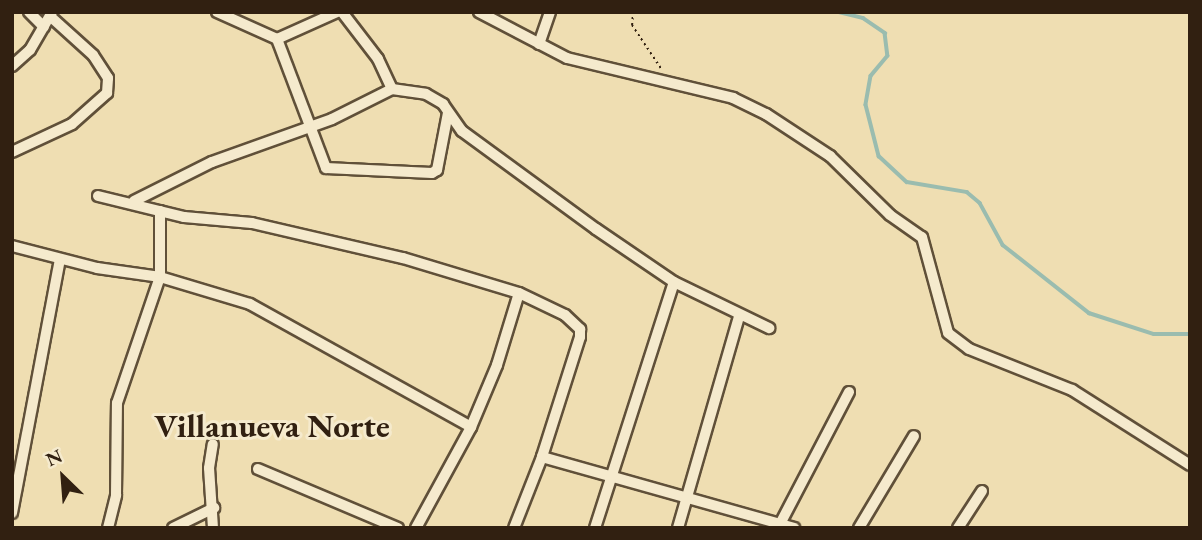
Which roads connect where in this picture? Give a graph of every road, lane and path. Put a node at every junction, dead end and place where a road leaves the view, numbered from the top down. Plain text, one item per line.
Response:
1 (29, 12) edge
2 (217, 12) edge
3 (337, 12) edge
4 (342, 12) edge
5 (479, 12) edge
6 (550, 12) edge
7 (633, 12) edge
8 (52, 15) edge
9 (44, 27) junction
10 (277, 39) junction
11 (538, 44) junction
12 (12, 66) edge
13 (667, 81) junction
14 (392, 89) junction
15 (448, 113) junction
16 (310, 123) junction
17 (12, 152) edge
18 (98, 196) dead end
19 (134, 201) junction
20 (160, 211) junction
21 (12, 246) edge
22 (60, 260) junction
23 (160, 277) junction
24 (674, 282) junction
25 (519, 293) junction
26 (739, 316) junction
27 (769, 328) dead end
28 (849, 393) dead end
29 (471, 427) junction
30 (914, 436) dead end
31 (213, 444) dead end
32 (542, 457) junction
33 (1190, 465) edge
34 (258, 469) dead end
35 (614, 477) junction
36 (982, 491) dead end
37 (688, 499) junction
38 (214, 508) junction
39 (12, 513) edge
40 (766, 524) edge
41 (780, 524) junction
42 (108, 528) edge
43 (173, 528) edge
44 (213, 528) edge
45 (398, 528) edge
46 (416, 528) edge
47 (514, 528) edge
48 (595, 528) edge
49 (678, 528) edge
50 (794, 528) edge
51 (859, 528) edge
52 (958, 528) edge

1 - 9 street
2 - 10 street
3 - 10 street
4 - 14 street
5 - 11 street
6 - 11 street
7 - 13 path
8 - 9 street
8 - 17 street
9 - 12 street
10 - 16 street
11 - 13 street
13 - 33 street
14 - 15 street
14 - 16 street
15 - 16 street
15 - 24 street
16 - 19 street
18 - 19 street
19 - 20 street
20 - 23 street
20 - 25 street
21 - 22 street
22 - 23 street
22 - 39 street
23 - 29 street
23 - 42 street
24 - 26 street
24 - 35 street
25 - 29 street
25 - 32 street
26 - 27 street
26 - 37 street
28 - 41 street
29 - 46 street
30 - 51 street
31 - 38 street
32 - 35 street
32 - 47 street
34 - 45 street
35 - 37 street
35 - 48 street
36 - 52 street
37 - 40 street
37 - 49 street
38 - 43 street
38 - 44 street
40 - 41 street
41 - 50 street

